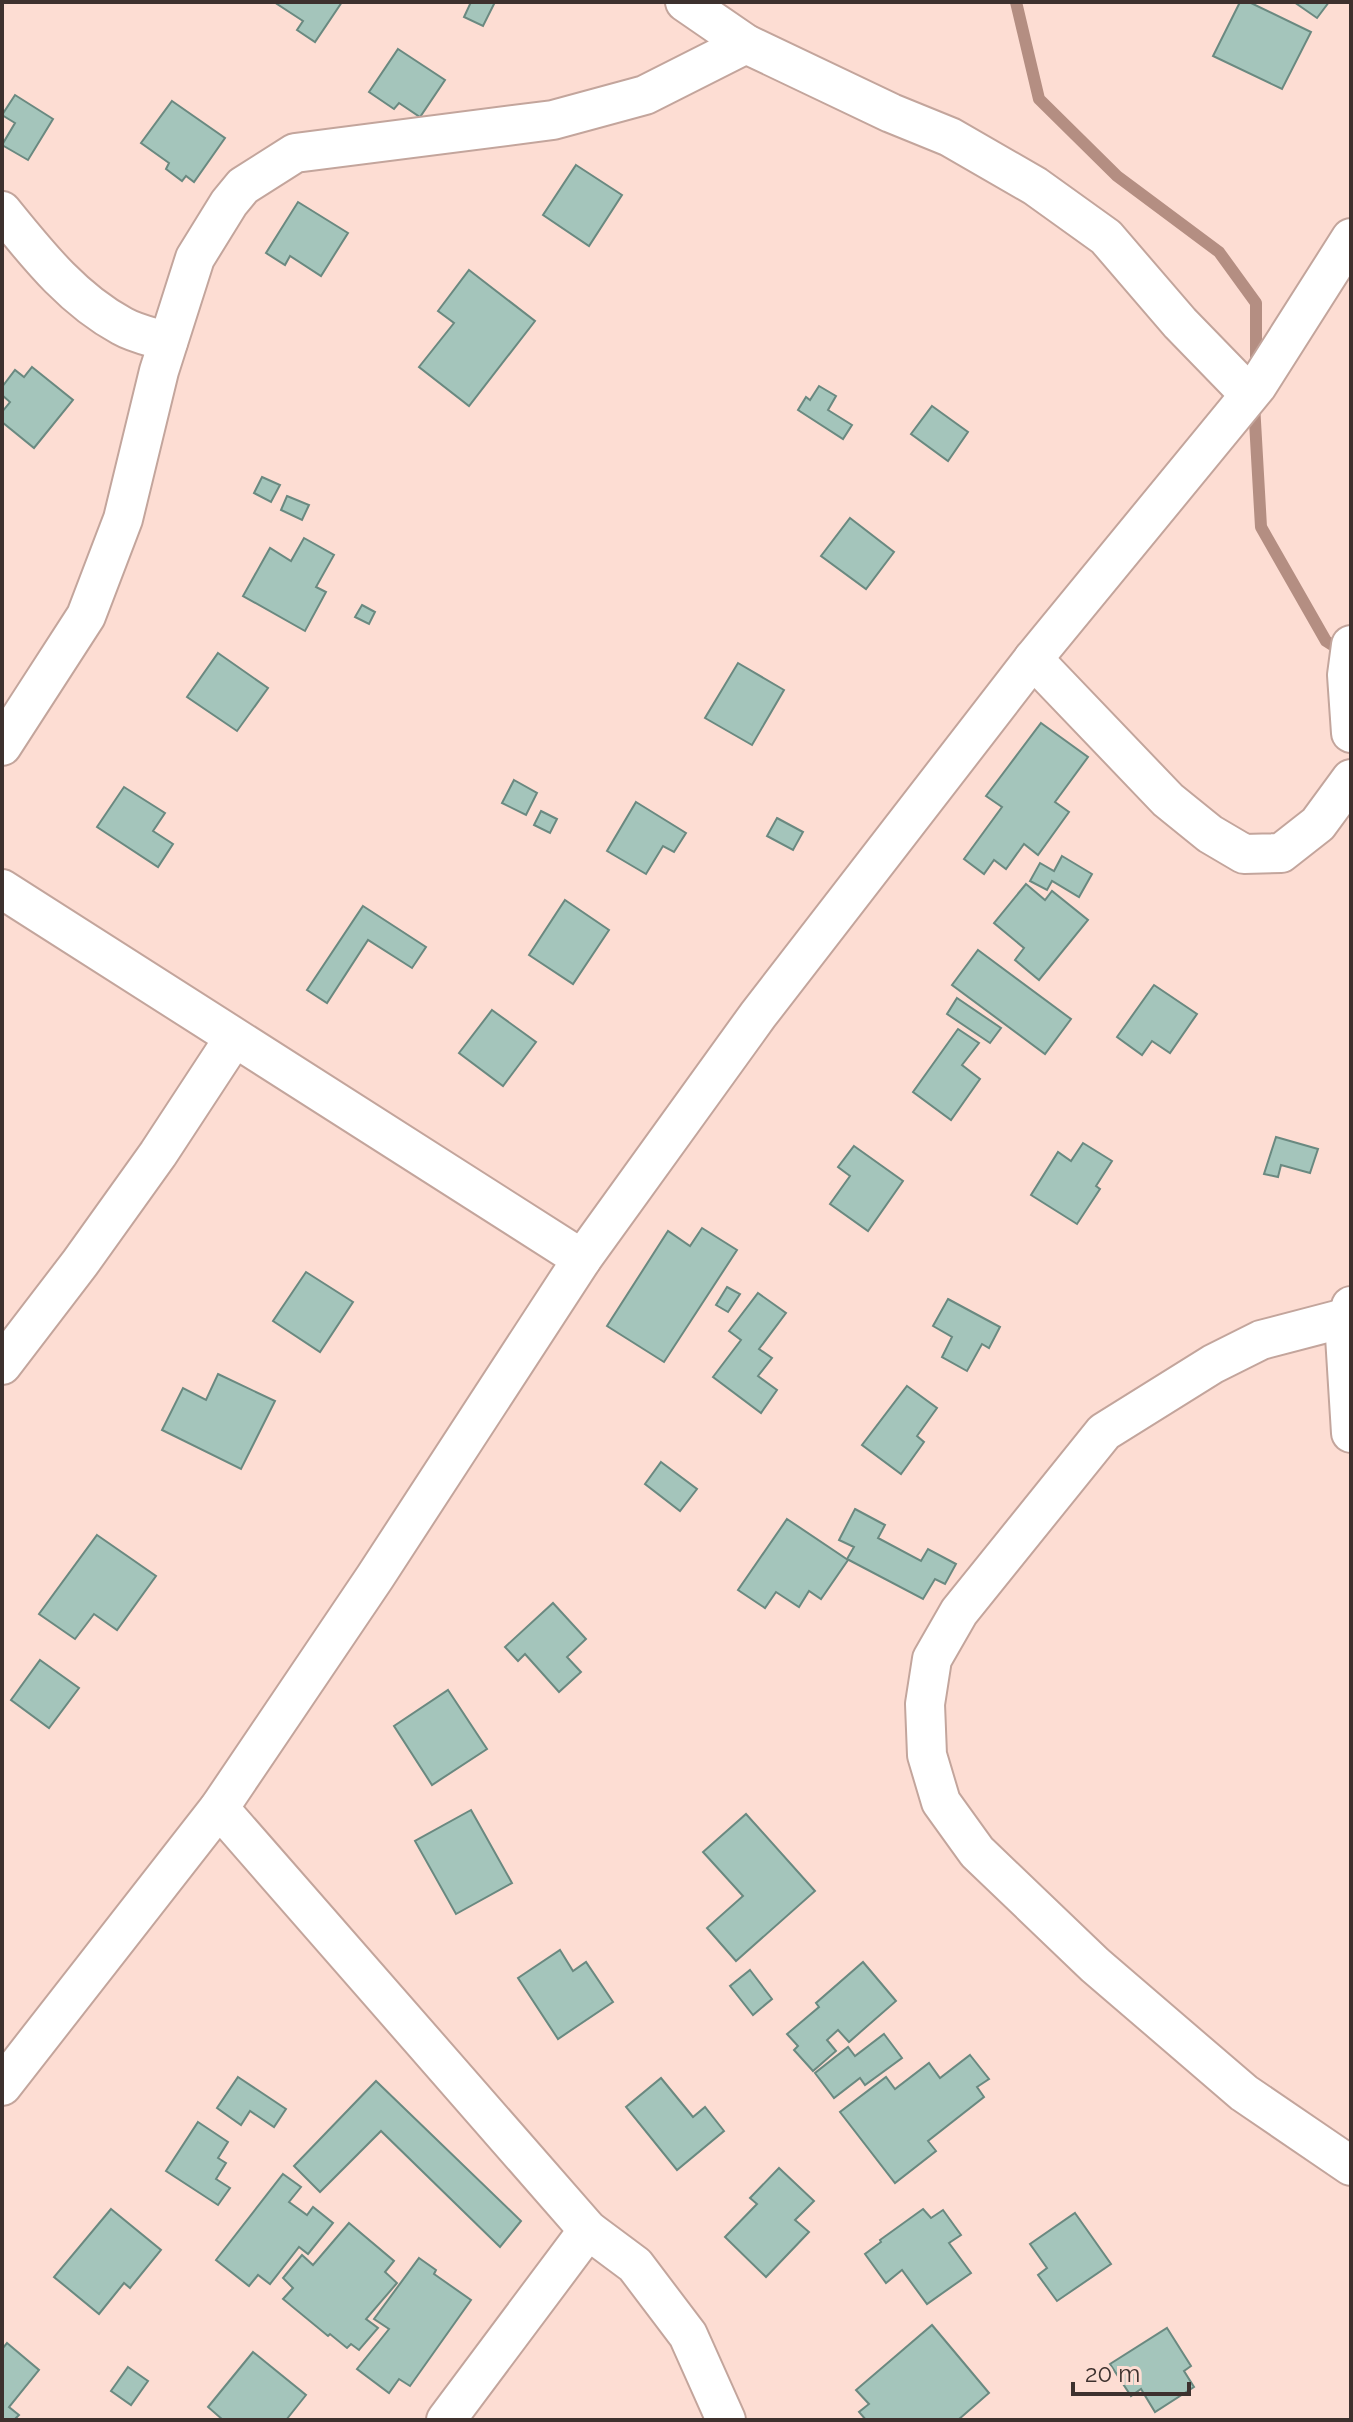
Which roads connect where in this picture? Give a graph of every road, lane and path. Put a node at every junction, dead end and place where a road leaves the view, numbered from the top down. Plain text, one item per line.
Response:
1 (685, 2) edge
2 (746, 44) junction
3 (2, 211) edge
4 (1351, 238) edge
5 (168, 342) junction
6 (1243, 401) junction
7 (1033, 659) junction
8 (1349, 660) edge
9 (1351, 733) edge
10 (2, 746) edge
11 (1351, 779) edge
12 (2, 889) edge
13 (234, 1038) junction
14 (582, 1259) junction
15 (1350, 1311) edge
16 (2, 1365) edge
17 (1351, 1433) edge
18 (219, 1808) junction
19 (2, 2086) edge
20 (1351, 2166) edge
21 (588, 2230) junction
22 (446, 2420) edge
23 (726, 2420) edge

1 - 2 street
2 - 5 street
2 - 6 street
3 - 5 street
4 - 6 street
5 - 10 street
6 - 7 street
7 - 11 street
7 - 14 street
8 - 9 street
12 - 13 street
13 - 14 street
13 - 16 street
14 - 18 street
15 - 17 street
15 - 20 street
18 - 19 street
18 - 21 street
21 - 22 street
21 - 23 street

